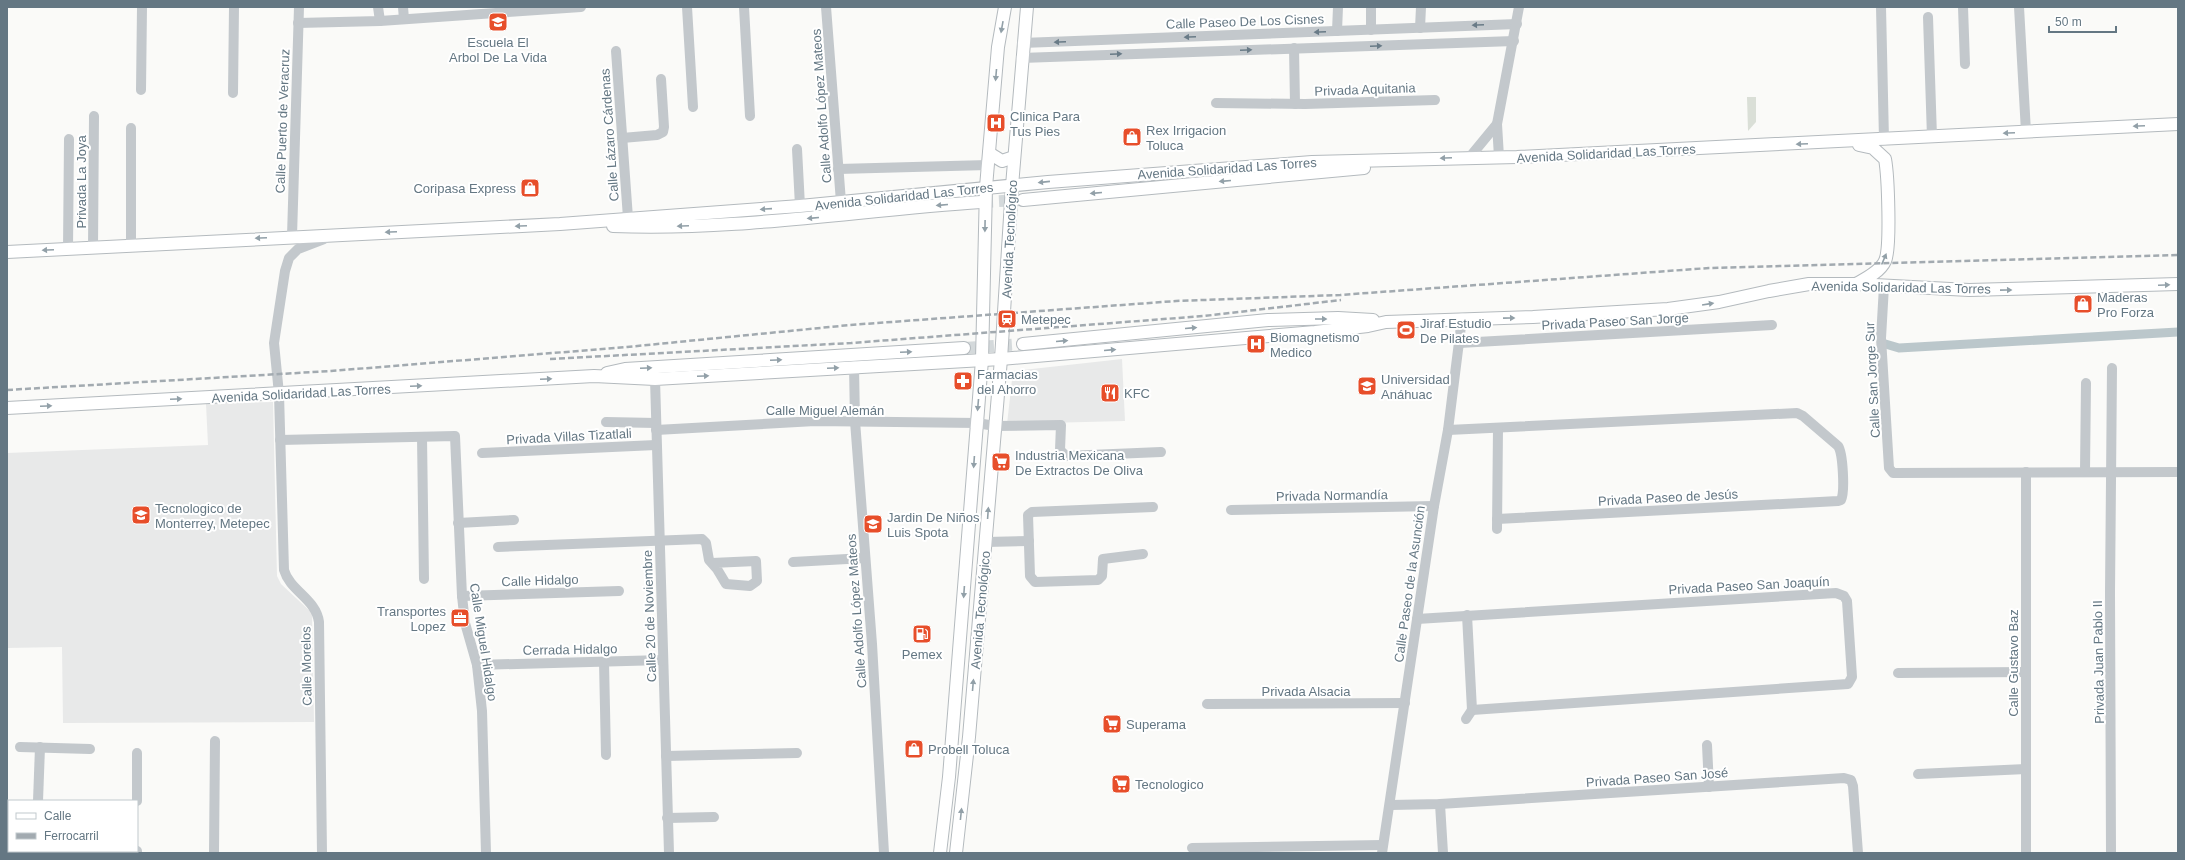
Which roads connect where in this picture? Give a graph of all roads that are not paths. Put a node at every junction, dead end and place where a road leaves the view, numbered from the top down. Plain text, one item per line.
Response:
1 (142, 7) edge
2 (234, 7) edge
3 (299, 7) edge
4 (378, 7) edge
5 (403, 7) edge
6 (581, 7) edge
7 (686, 7) edge
8 (744, 7) edge
9 (826, 7) edge
10 (1005, 7) edge
11 (1027, 7) edge
12 (1338, 7) edge
13 (1371, 7) edge
14 (1421, 7) edge
15 (1519, 7) edge
16 (1881, 7) edge
17 (1963, 7) edge
18 (2019, 7) edge
19 (456, 11) edge
20 (1928, 17) dead end
21 (404, 19) junction
22 (380, 21) junction
23 (298, 23) junction
24 (1517, 24) junction
25 (1420, 28) junction
26 (1371, 30) junction
27 (1337, 31) junction
28 (1080, 41) junction
29 (1514, 41) junction
30 (1022, 43) junction
31 (1294, 48) junction
32 (616, 51) dead end
33 (1081, 56) junction
34 (1021, 58) junction
35 (1965, 64) dead end
36 (661, 79) dead end
37 (141, 90) dead end
38 (233, 93) dead end
39 (1435, 100) dead end
40 (1216, 103) dead end
41 (1295, 104) junction
42 (693, 107) dead end
43 (94, 116) dead end
44 (750, 116) dead end
45 (1497, 124) junction
46 (2178, 124) edge
47 (132, 128) dead end
48 (2026, 132) junction
49 (1932, 137) junction
50 (622, 138) junction
51 (69, 139) dead end
52 (1884, 140) junction
53 (1840, 142) junction
54 (797, 149) dead end
55 (1014, 156) junction
56 (1499, 157) junction
57 (1469, 158) junction
58 (988, 159) junction
59 (1417, 159) junction
60 (838, 168) junction
61 (1012, 186) junction
62 (986, 187) junction
63 (1023, 200) tunnel mouth
64 (841, 202) junction
65 (981, 202) tunnel mouth
66 (800, 206) junction
67 (628, 218) junction
68 (560, 224) junction
69 (340, 234) junction
70 (292, 236) junction
71 (131, 246) junction
72 (93, 248) junction
73 (68, 249) junction
74 (7, 252) edge
75 (1856, 284) junction
76 (2178, 284) edge
77 (1884, 286) junction
78 (1462, 318) junction
79 (1386, 322) junction
80 (1772, 325) dead end
81 (1459, 343) junction
82 (1023, 344) tunnel mouth
83 (964, 348) tunnel mouth
84 (1001, 359) junction
85 (982, 360) junction
86 (854, 366) junction
87 (2112, 368) dead end
88 (594, 376) junction
89 (655, 379) junction
90 (2086, 383) dead end
91 (279, 394) junction
92 (7, 408) edge
93 (855, 421) junction
94 (606, 422) dead end
95 (977, 423) junction
96 (995, 426) junction
97 (656, 427) junction
98 (1498, 428) junction
99 (1448, 430) junction
100 (422, 437) junction
101 (280, 440) junction
102 (656, 445) junction
103 (1161, 452) dead end
104 (482, 453) dead end
105 (2085, 471) junction
106 (2112, 471) junction
107 (2026, 472) junction
108 (2178, 472) edge
109 (1153, 506) dead end
110 (1434, 506) junction
111 (1230, 510) dead end
112 (514, 520) dead end
113 (458, 522) junction
114 (659, 539) junction
115 (1029, 541) junction
116 (986, 542) junction
117 (498, 547) dead end
118 (1143, 554) dead end
119 (866, 558) junction
120 (793, 562) dead end
121 (712, 563) junction
122 (424, 579) dead end
123 (619, 591) dead end
124 (462, 596) junction
125 (1467, 616) junction
126 (1417, 619) junction
127 (663, 660) junction
128 (604, 662) junction
129 (477, 665) junction
130 (2026, 672) junction
131 (1898, 673) dead end
132 (1405, 703) junction
133 (1207, 704) dead end
134 (1472, 710) junction
135 (1466, 719) dead end
136 (215, 741) dead end
137 (1707, 745) dead end
138 (20, 747) dead end
139 (40, 747) junction
140 (90, 749) dead end
141 (137, 753) dead end
142 (797, 753) dead end
143 (606, 755) dead end
144 (666, 756) junction
145 (2026, 769) junction
146 (1918, 774) dead end
147 (1709, 787) junction
148 (38, 800) edge
149 (137, 800) edge
150 (1440, 804) junction
151 (1391, 805) junction
152 (714, 817) dead end
153 (667, 818) junction
154 (1192, 848) dead end
155 (1383, 849) edge
156 (214, 853) edge
157 (322, 853) edge
158 (486, 853) edge
159 (669, 853) edge
160 (884, 853) edge
161 (940, 853) edge
162 (956, 853) edge
163 (1443, 853) edge
164 (1858, 853) edge
165 (2026, 853) edge
166 (2111, 853) edge

1 - 37 street
2 - 38 street
3 - 23 street, Calle Puerto de Veracruz
4 - 22 street
5 - 21 street
6 - 19 street
7 - 42 street
8 - 44 street
9 - 60 street, Calle Adolfo López Mateos
10 -> 58 main road, Avenida Tecnológico
11 - 30 main road, Avenida Tecnológico
12 - 27 street
13 - 26 street
14 - 25 street
15 - 24 street
16 - 52 street
17 - 35 street
18 - 48 street
19 - 21 street
20 - 49 street
21 - 22 street
22 - 23 street
23 - 70 street, Calle Puerto de Veracruz
24 -> 25 street, Calle Paseo De Los Cisnes
24 - 29 street
25 - 26 street, Calle Paseo De Los Cisnes
26 - 27 street, Calle Paseo De Los Cisnes
27 -> 28 street, Calle Paseo De Los Cisnes
28 -> 30 street, Calle Paseo De Los Cisnes
28 - 33 street
31 -> 29 street
29 - 45 street
30 - 34 main road, Avenida Tecnológico
33 -> 31 street
31 - 41 street, Privada Aquitania
32 - 50 street, Calle Lázaro Cárdenas
33 - 34 street
34 - 55 main road, Avenida Tecnológico
36 - 50 street
39 - 41 street, Privada Aquitania
40 - 41 street, Privada Aquitania
43 - 72 street, Privada La Joya
45 - 56 street
45 - 57 street
46 -> 48 main road, Avenida Solidaridad Las Torres
47 - 71 street
48 -> 49 main road, Avenida Solidaridad Las Torres
49 - 52 main road, Avenida Solidaridad Las Torres
50 - 67 street, Calle Lázaro Cárdenas
51 - 73 street
52 - 53 main road, Avenida Solidaridad Las Torres
53 -> 56 main road, Avenida Solidaridad Las Torres
75 -> 53 main road
54 - 66 street
55 - 58 main road
55 - 61 main road, Avenida Tecnológico
56 - 57 main road, Avenida Solidaridad Las Torres
57 -> 59 main road, Avenida Solidaridad Las Torres
58 - 60 street
58 - 62 main road, Avenida Tecnológico
59 -> 61 main road, Avenida Solidaridad Las Torres
59 -> 63 main road, Avenida Solidaridad Las Torres
60 - 64 street, Calle Adolfo López Mateos
61 - 62 main road, Avenida Solidaridad Las Torres
61 - 84 main road, Avenida Tecnológico
62 - 64 main road, Avenida Solidaridad Las Torres
62 -> 85 main road, Avenida Tecnológico
64 - 66 main road, Avenida Solidaridad Las Torres
65 -> 68 main road, Avenida Solidaridad Las Torres
66 -> 67 main road, Avenida Solidaridad Las Torres
67 - 68 main road, Avenida Solidaridad Las Torres
68 -> 69 main road, Avenida Solidaridad Las Torres
69 - 70 main road, Avenida Solidaridad Las Torres
69 - 91 street, Calle Morelos
70 -> 71 main road, Avenida Solidaridad Las Torres
71 - 72 main road, Avenida Solidaridad Las Torres
72 - 73 main road, Avenida Solidaridad Las Torres
73 -> 74 main road, Avenida Solidaridad Las Torres
75 - 77 main road, Avenida Solidaridad Las Torres
78 -> 75 main road, Avenida Solidaridad Las Torres
77 -> 76 main road, Avenida Solidaridad Las Torres
77 - 107 street, Calle San Jorge Sur
78 - 79 main road, Avenida Solidaridad Las Torres
78 - 81 street, Calle Paseo de la Asunción
82 -> 79 main road, Avenida Solidaridad Las Torres
84 -> 79 main road, Avenida Solidaridad Las Torres
80 - 81 street, Privada Paseo San Jorge
81 - 99 street, Calle Paseo de la Asunción
88 -> 83 main road, Avenida Solidaridad Las Torres
84 - 85 main road, Avenida Solidaridad Las Torres
84 - 96 main road, Avenida Tecnológico
85 - 86 main road, Avenida Solidaridad Las Torres
85 -> 95 main road, Avenida Tecnológico
89 -> 86 main road, Avenida Solidaridad Las Torres
86 - 93 street, Calle Adolfo López Mateos
87 - 106 street, Privada Juan Pablo II
88 - 89 main road, Avenida Solidaridad Las Torres
91 -> 88 main road, Avenida Solidaridad Las Torres
89 - 97 street, Calle 20 de Noviembre
90 - 105 street
92 -> 91 main road, Avenida Solidaridad Las Torres
91 - 101 street, Calle Morelos
93 - 95 street, Calle Miguel Alemán
93 - 97 street, Calle Miguel Alemán
93 - 119 street, Calle Adolfo López Mateos
94 - 97 street, Calle Miguel Alemán
95 - 96 street, Calle Miguel Alemán
95 -> 161 main road, Avenida Tecnológico
96 - 103 street, Calle Miguel Alemán
116 -> 96 main road, Avenida Tecnológico
97 - 102 street, Calle 20 de Noviembre
98 - 98 street, Privada Paseo de Jesús
98 - 99 street
99 - 110 street, Calle Paseo de la Asunción
100 - 101 street
100 - 113 street, Calle Miguel Hidalgo
100 - 122 street
101 - 157 street, Calle Morelos
102 - 104 street, Privada Villas Tizatlali
102 - 114 street, Calle 20 de Noviembre
105 - 106 street
105 - 107 street
106 - 108 street
106 - 166 street, Privada Juan Pablo II
107 - 130 street, Calle Gustavo Baz
109 - 115 street
110 - 111 street, Privada Normandía
110 - 126 street, Calle Paseo de la Asunción
112 - 113 street
113 - 124 street, Calle Miguel Hidalgo
114 - 117 street
114 - 121 street
114 - 127 street, Calle 20 de Noviembre
115 - 116 street
115 - 118 street
162 -> 116 main road, Avenida Tecnológico
119 - 120 street
119 - 160 street, Calle Adolfo López Mateos
121 - 121 street
123 - 124 street, Calle Hidalgo
124 - 129 street, Calle Miguel Hidalgo
125 - 126 street, Privada Paseo San Joaquín
125 - 134 street
125 - 134 street, Privada Paseo San Joaquín
126 - 132 street, Calle Paseo de la Asunción
127 - 128 street, Cerrada Hidalgo
127 - 144 street, Calle 20 de Noviembre
128 - 129 street, Cerrada Hidalgo
128 - 143 street
129 - 158 street, Calle Miguel Hidalgo
130 - 131 street
130 - 145 street, Calle Gustavo Baz
132 - 133 street, Privada Alsacia
132 - 151 street, Calle Paseo de la Asunción
134 - 135 street
136 - 156 street
137 - 147 street
138 - 139 street
139 - 140 street
139 - 148 street
141 - 149 street
142 - 144 street
144 - 153 street, Calle 20 de Noviembre
145 - 146 street
145 - 165 street, Calle Gustavo Baz
147 - 150 street, Privada Paseo San José
147 - 164 street, Privada Paseo San José
150 - 151 street, Privada Paseo San José
150 - 163 street
151 - 155 street, Calle Paseo de la Asunción
152 - 153 street
153 - 159 street, Calle 20 de Noviembre
154 - 155 street

